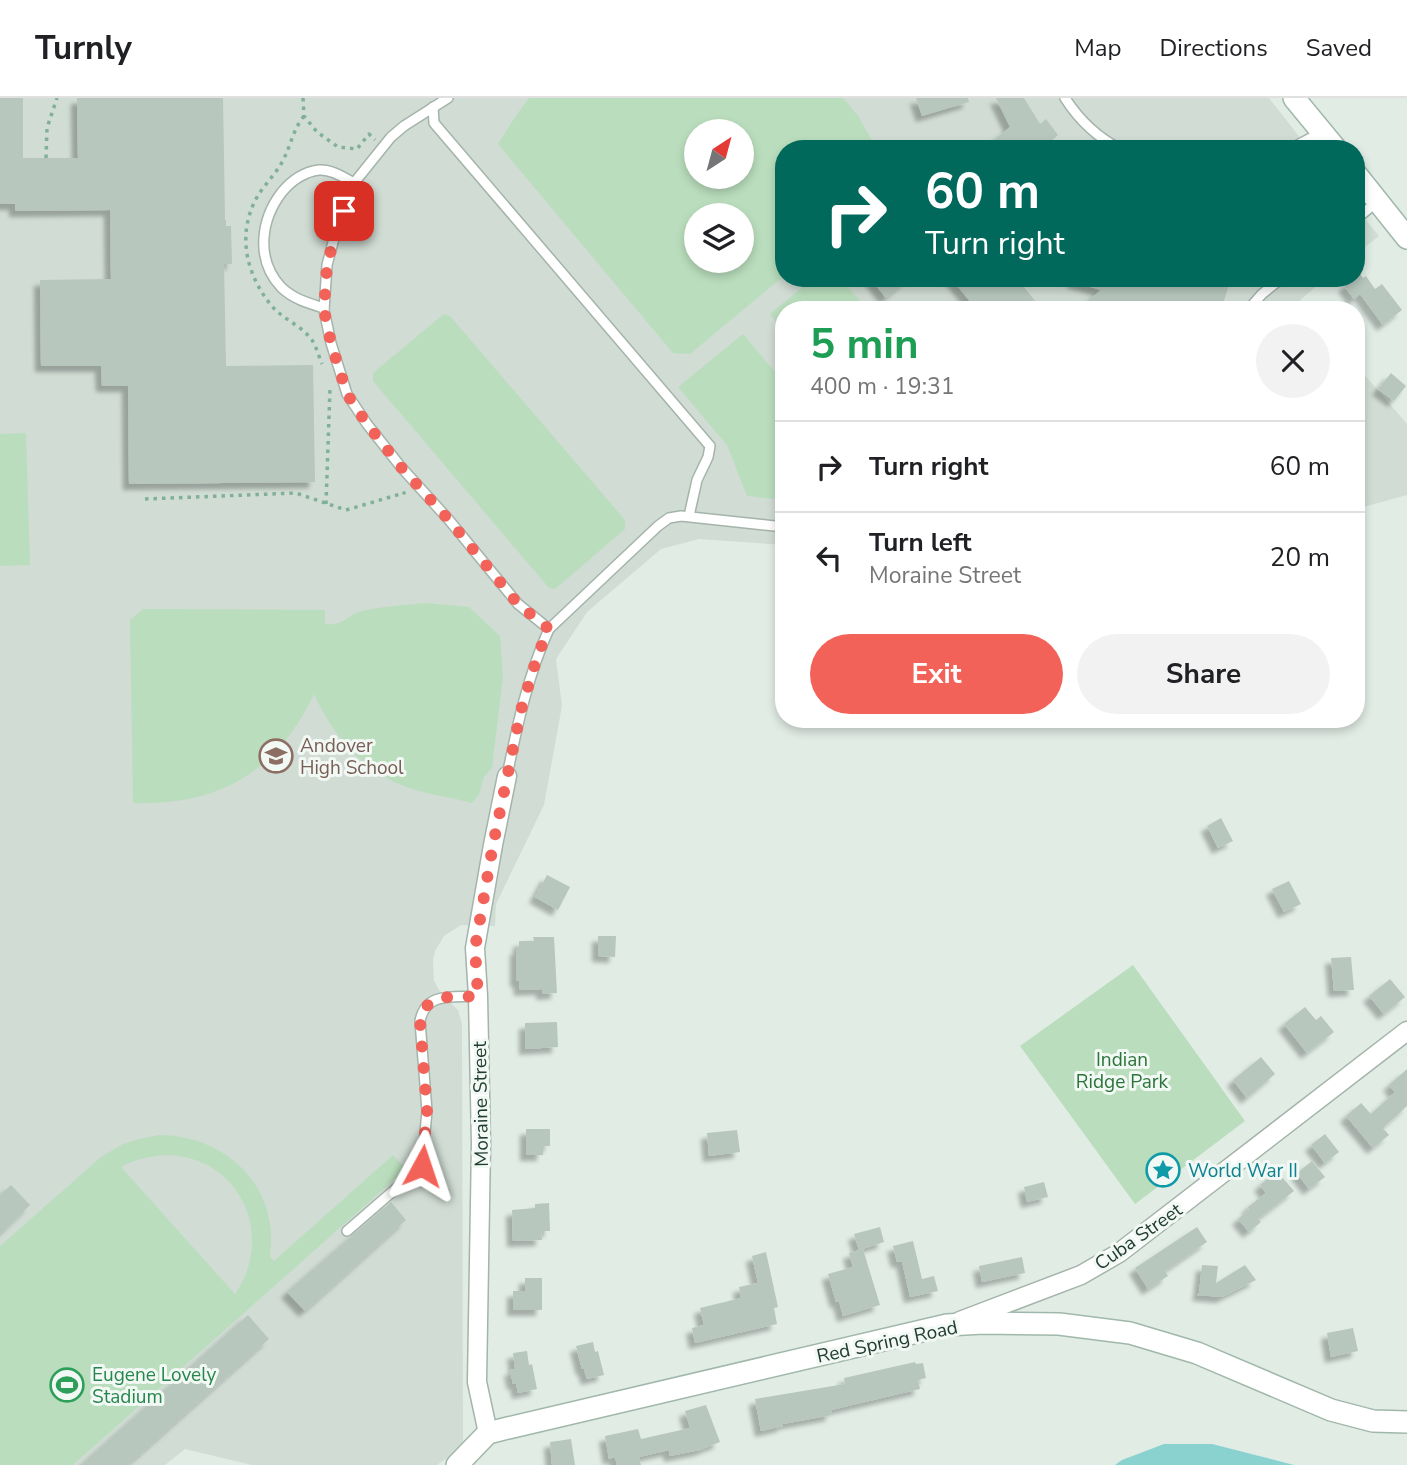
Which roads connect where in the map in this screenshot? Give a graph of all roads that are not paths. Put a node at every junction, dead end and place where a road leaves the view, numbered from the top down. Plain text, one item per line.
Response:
1 (448, 98) edge
2 (1065, 98) edge
3 (1294, 98) edge
4 (433, 107) junction
5 (1322, 132) junction
6 (1105, 140) edge
7 (1307, 140) edge
8 (1329, 140) edge
9 (354, 183) junction
10 (1365, 185) edge
11 (1378, 201) junction
12 (1365, 212) edge
13 (1407, 238) edge
14 (1271, 287) edge
15 (1256, 301) edge
16 (324, 308) junction
17 (689, 516) junction
18 (775, 526) edge
19 (549, 629) junction
20 (507, 776) joint
21 (478, 996) junction
22 (1407, 1031) edge
23 (347, 1231) dead end
24 (947, 1325) junction
25 (1407, 1422) edge
26 (488, 1433) junction
27 (457, 1465) edge

1 - 4 lane
2 - 6 lane
3 - 5 main road
4 - 9 lane
4 - 17 lane
5 - 7 lane
5 - 8 main road
9 - 16 lane
9 - 16 lane
10 - 11 main road
11 - 12 lane
11 - 13 main road
14 - 15 lane
16 - 19 lane
17 - 18 lane
17 - 19 lane
19 - 20 lane
20 - 21 street, Moraine Street
21 - 23 lane
21 - 26 street, Moraine Street
22 - 24 street, Cuba Street
24 - 25 main road, Red Spring Road
24 - 26 main road, Red Spring Road
26 - 27 main road

